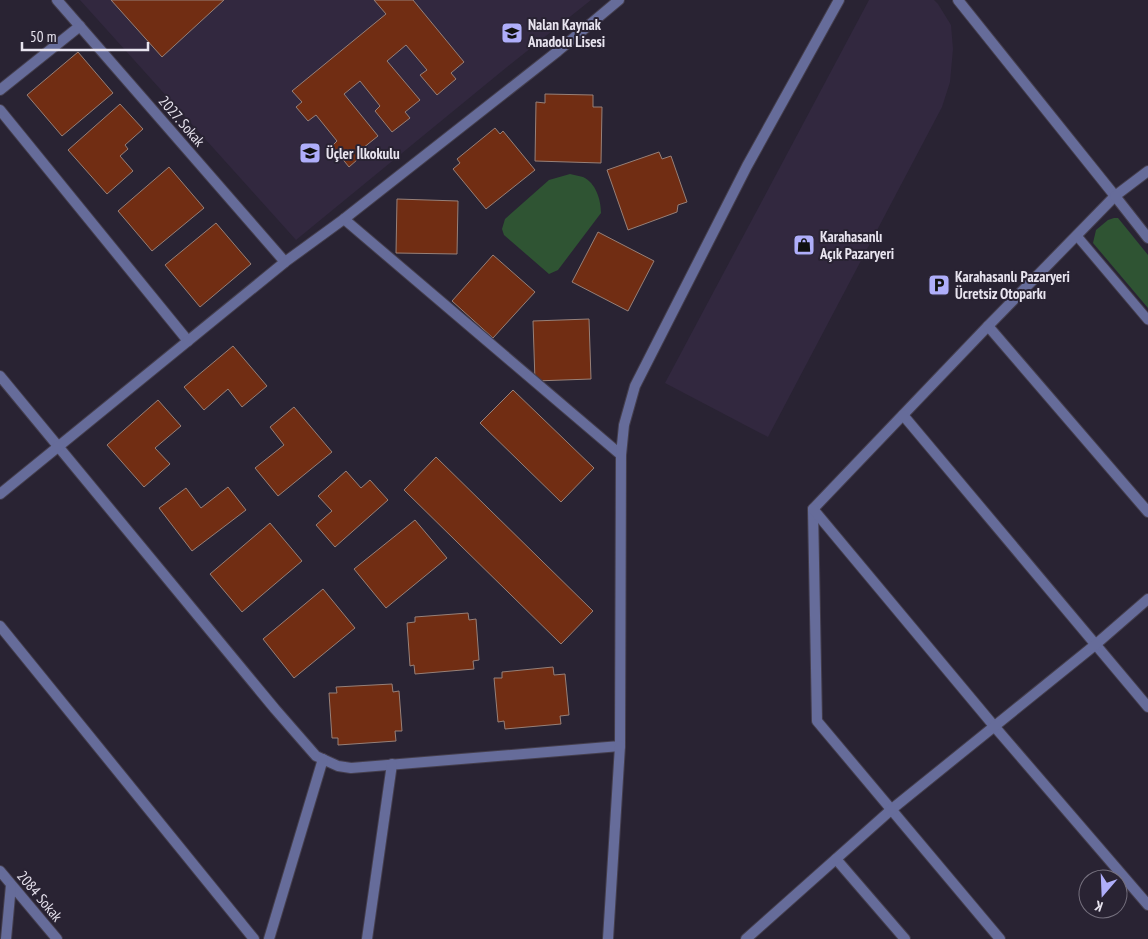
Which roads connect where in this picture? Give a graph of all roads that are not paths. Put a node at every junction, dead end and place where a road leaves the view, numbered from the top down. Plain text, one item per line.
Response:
1 (57, 0) edge
2 (619, 0) edge
3 (839, 0) edge
4 (958, 0) edge
5 (80, 26) junction
6 (0, 90) edge
7 (0, 110) edge
8 (1148, 171) edge
9 (1115, 196) junction
10 (344, 218) junction
11 (1077, 236) junction
12 (1148, 238) edge
13 (285, 262) junction
14 (1148, 320) edge
15 (988, 326) junction
16 (188, 341) junction
17 (0, 376) edge
18 (903, 415) junction
19 (58, 447) junction
20 (621, 455) junction
21 (0, 494) edge
22 (813, 509) junction
23 (1148, 512) edge
24 (1148, 599) edge
25 (0, 626) edge
26 (1095, 645) junction
27 (1148, 708) edge
28 (994, 726) junction
29 (620, 746) junction
30 (323, 759) junction
31 (392, 764) junction
32 (892, 809) junction
33 (836, 859) junction
34 (0, 871) edge
35 (11, 885) junction
36 (1148, 905) edge
37 (6, 939) edge
38 (57, 939) edge
39 (254, 939) edge
40 (269, 939) edge
41 (367, 939) edge
42 (608, 939) edge
43 (746, 939) edge
44 (905, 939) edge
45 (1000, 939) edge

1 - 5 street, 2027. Sokak
2 - 10 street
3 - 20 street
4 - 9 street
5 - 6 street
5 - 13 street, 2027. Sokak
7 - 16 street
8 - 9 street
9 - 11 street
9 - 12 street
10 - 13 street
10 - 20 street
11 - 14 lane
11 - 15 street
13 - 16 street
15 - 18 street
15 - 23 street
16 - 19 street
17 - 19 street
18 - 22 street
18 - 26 street
19 - 21 street
19 - 30 street
20 - 29 street
22 - 28 street
22 - 32 street
24 - 26 street
25 - 39 street
26 - 27 street
26 - 28 street
28 - 32 street
28 - 36 street
29 - 31 street
29 - 42 street
30 - 31 street
30 - 40 street
31 - 41 street
32 - 33 street
32 - 45 street
33 - 43 street
33 - 44 street
34 - 35 street, 2084 Sokak
35 - 37 street
35 - 38 street, 2084 Sokak

